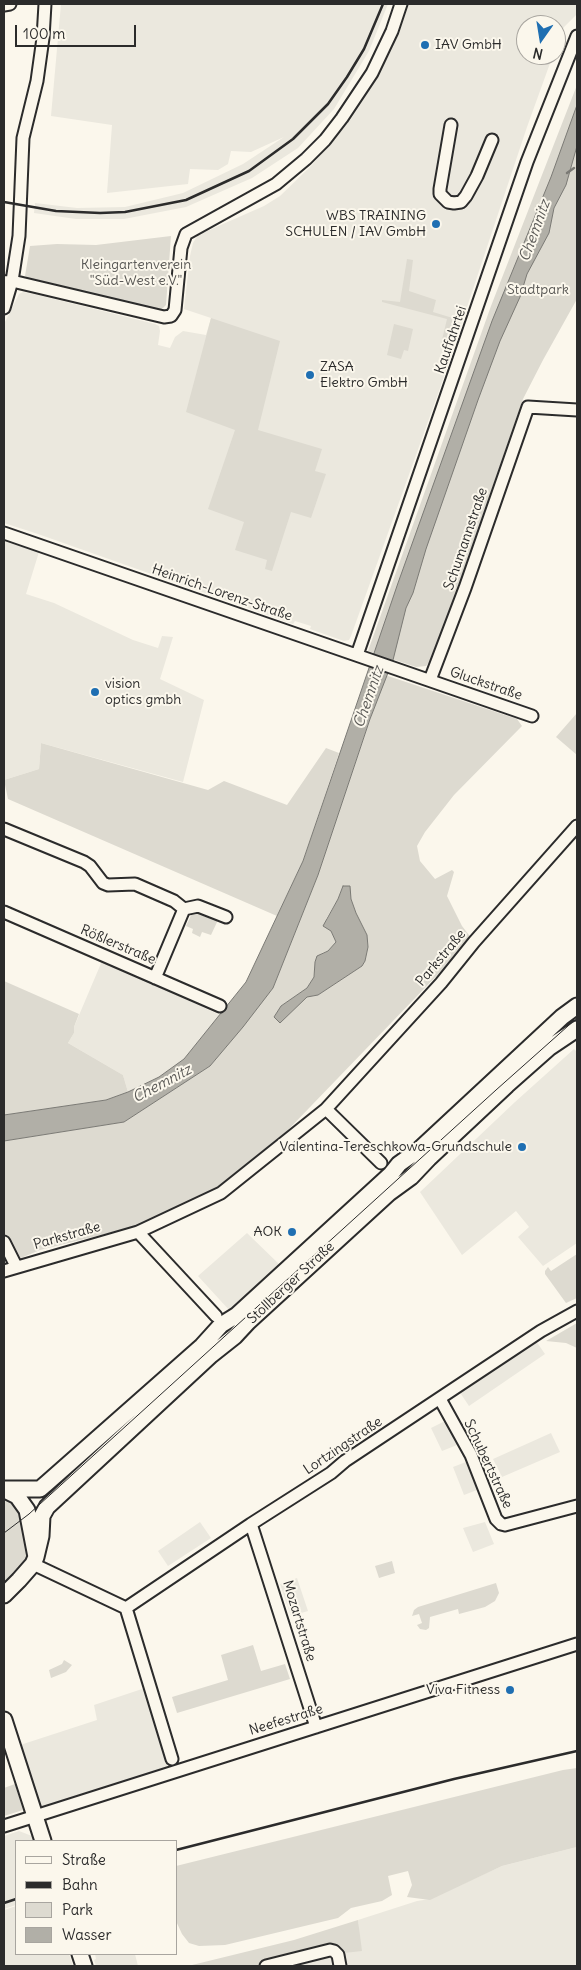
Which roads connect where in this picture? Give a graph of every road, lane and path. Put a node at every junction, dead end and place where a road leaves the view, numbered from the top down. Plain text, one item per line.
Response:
1 (10, 4) edge
2 (45, 4) edge
3 (401, 4) edge
4 (4, 5) edge
5 (577, 36) edge
6 (451, 124) dead end
7 (492, 140) dead end
8 (8, 281) edge
9 (4, 308) edge
10 (577, 410) edge
11 (4, 533) edge
12 (357, 655) junction
13 (430, 680) junction
14 (532, 716) dead end
15 (577, 826) edge
16 (4, 829) edge
17 (184, 908) junction
18 (4, 912) edge
19 (226, 917) dead end
20 (154, 978) junction
21 (220, 1006) dead end
22 (577, 1006) edge
23 (577, 1029) edge
24 (326, 1108) junction
25 (381, 1163) dead end
26 (138, 1232) junction
27 (4, 1242) edge
28 (16, 1266) junction
29 (4, 1271) edge
30 (577, 1310) edge
31 (216, 1316) dead end
32 (440, 1399) junction
33 (4, 1490) edge
34 (577, 1506) edge
35 (252, 1524) junction
36 (34, 1561) junction
37 (4, 1595) edge
38 (126, 1608) junction
39 (577, 1644) edge
40 (4, 1720) edge
41 (316, 1726) junction
42 (172, 1759) dead end
43 (34, 1816) junction
44 (4, 1826) edge
45 (43, 1840) edge
46 (266, 1966) edge
47 (340, 1966) edge

1 - 4 street
2 - 8 street
3 - 8 street
5 - 12 street, Kauffahrtei
6 - 7 street
8 - 9 street
10 - 13 street, Schumannstraße
11 - 12 street, Heinrich-Lorenz-Straße
12 - 13 street, Heinrich-Lorenz-Straße
13 - 14 street, Gluckstraße
15 - 24 street, Parkstraße
16 - 17 street
17 - 19 street
17 - 20 street
18 - 20 street, Rößlerstraße
20 - 21 street, Rößlerstraße
22 - 33 main road, Stollberger Straße
23 - 36 main road, Stollberger Straße
24 - 25 street
24 - 26 street, Parkstraße
26 - 28 street, Parkstraße
26 - 31 street
27 - 28 street
28 - 29 street, Parkstraße
30 - 32 street, Lortzingstraße
32 - 34 street, Schubertstraße
32 - 35 street, Lortzingstraße
33 - 36 main road
35 - 38 street, Lortzingstraße
35 - 41 street, Mozartstraße
36 - 37 main road
36 - 38 street
38 - 42 street
39 - 41 street, Neefestraße
40 - 43 main road
41 - 43 street, Neefestraße
43 - 44 street, Neefestraße
43 - 45 main road
46 - 47 street

